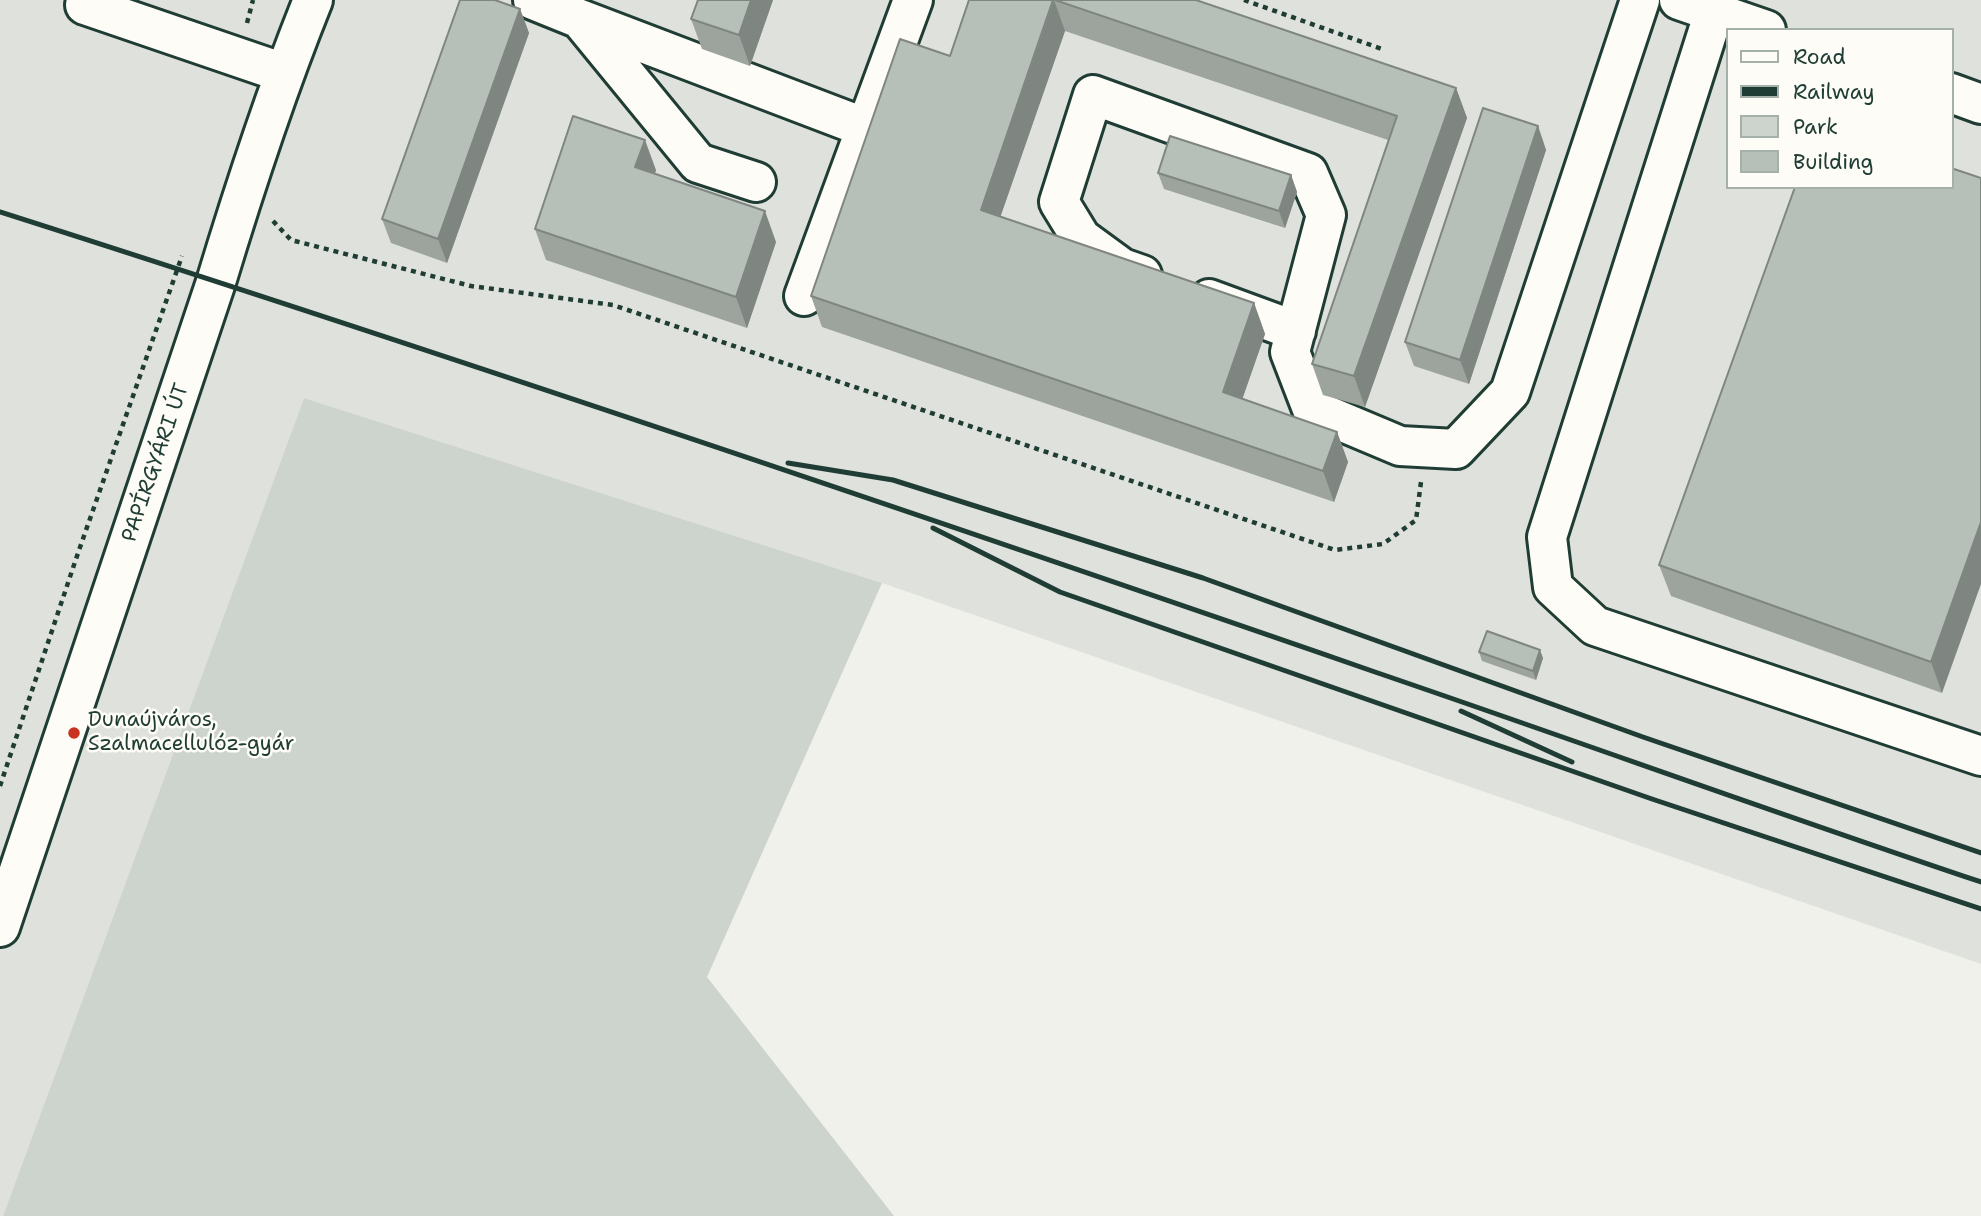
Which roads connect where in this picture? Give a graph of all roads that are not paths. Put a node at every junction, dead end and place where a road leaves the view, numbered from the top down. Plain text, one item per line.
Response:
1 (87, 0) edge
2 (313, 0) edge
3 (533, 0) edge
4 (913, 0) edge
5 (1640, 0) edge
6 (1697, 6) edge
7 (580, 19) junction
8 (1760, 28) edge
9 (284, 73) junction
10 (1953, 94) edge
11 (1981, 104) edge
12 (866, 128) junction
13 (757, 182) dead end
14 (804, 296) dead end
15 (1296, 331) junction
16 (1981, 756) edge
17 (0, 927) edge

1 - 9 street
2 - 9 street, PAPÍRGYÁRI ÚT
3 - 7 street
4 - 12 street
5 - 15 street
6 - 8 street
6 - 16 street
7 - 12 street
7 - 13 street
9 - 17 street, PAPÍRGYÁRI ÚT
10 - 11 street
12 - 14 street
15 - 15 street

